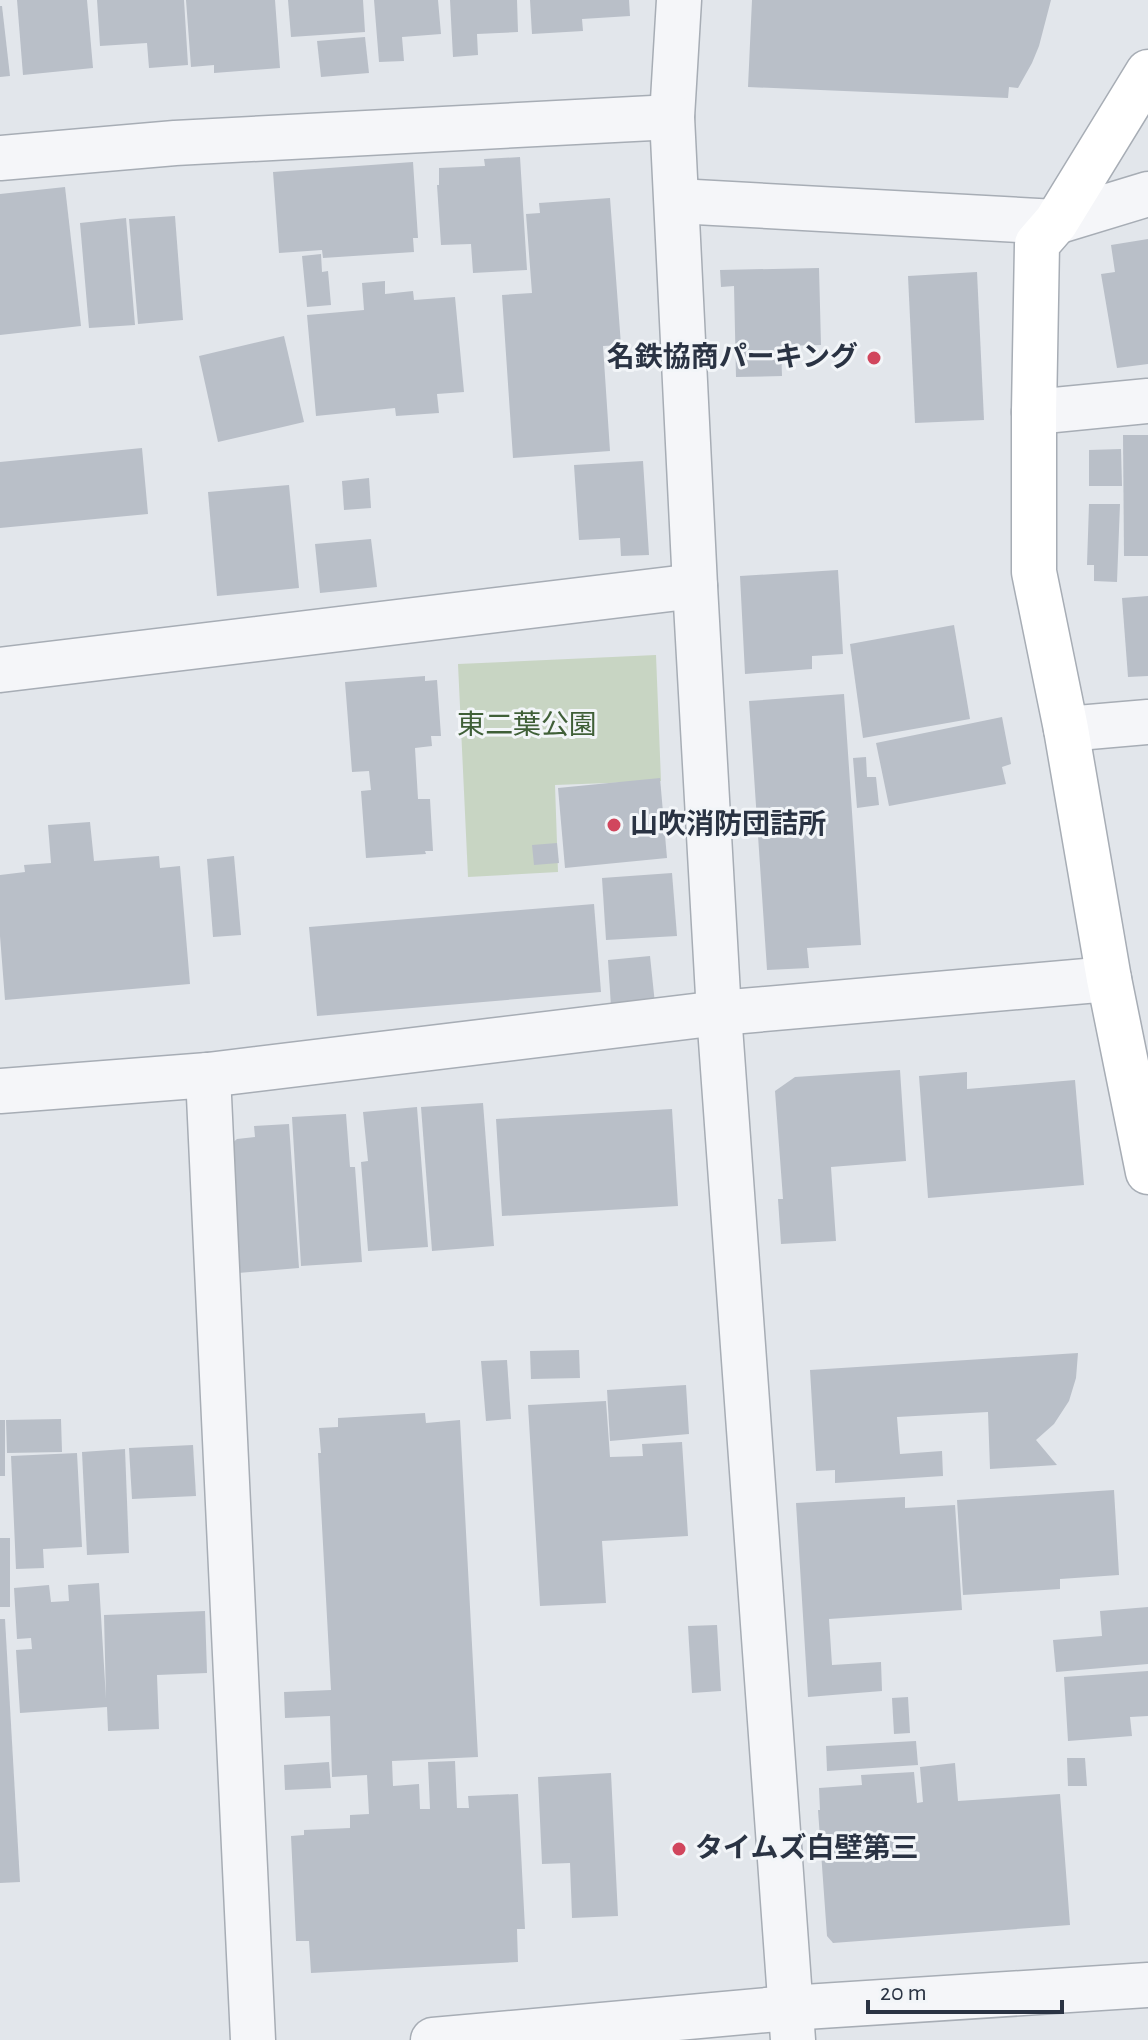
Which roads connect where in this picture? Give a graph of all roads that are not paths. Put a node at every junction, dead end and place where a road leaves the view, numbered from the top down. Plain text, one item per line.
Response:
1 (679, 0) edge
2 (1148, 72) edge
3 (672, 117) junction
4 (0, 158) edge
5 (1148, 194) edge
6 (677, 201) junction
7 (1056, 222) junction
8 (1148, 401) edge
9 (1034, 412) junction
10 (695, 586) junction
11 (0, 670) edge
12 (1148, 722) edge
13 (1066, 729) junction
14 (1109, 979) junction
15 (719, 1013) junction
16 (208, 1075) junction
17 (0, 1091) edge
18 (1148, 1172) edge
19 (1148, 1985) edge
20 (791, 2024) edge
21 (253, 2040) edge
22 (433, 2040) edge

1 - 3 street
2 - 7 street
3 - 4 street
3 - 6 street
5 - 7 street
6 - 7 street
6 - 10 street
7 - 9 street
8 - 9 street
9 - 13 street
10 - 11 street
10 - 15 street
12 - 13 street
13 - 14 street
14 - 15 street
14 - 18 street
15 - 16 street
15 - 20 street
16 - 17 street
16 - 21 street
19 - 20 street
20 - 22 street

